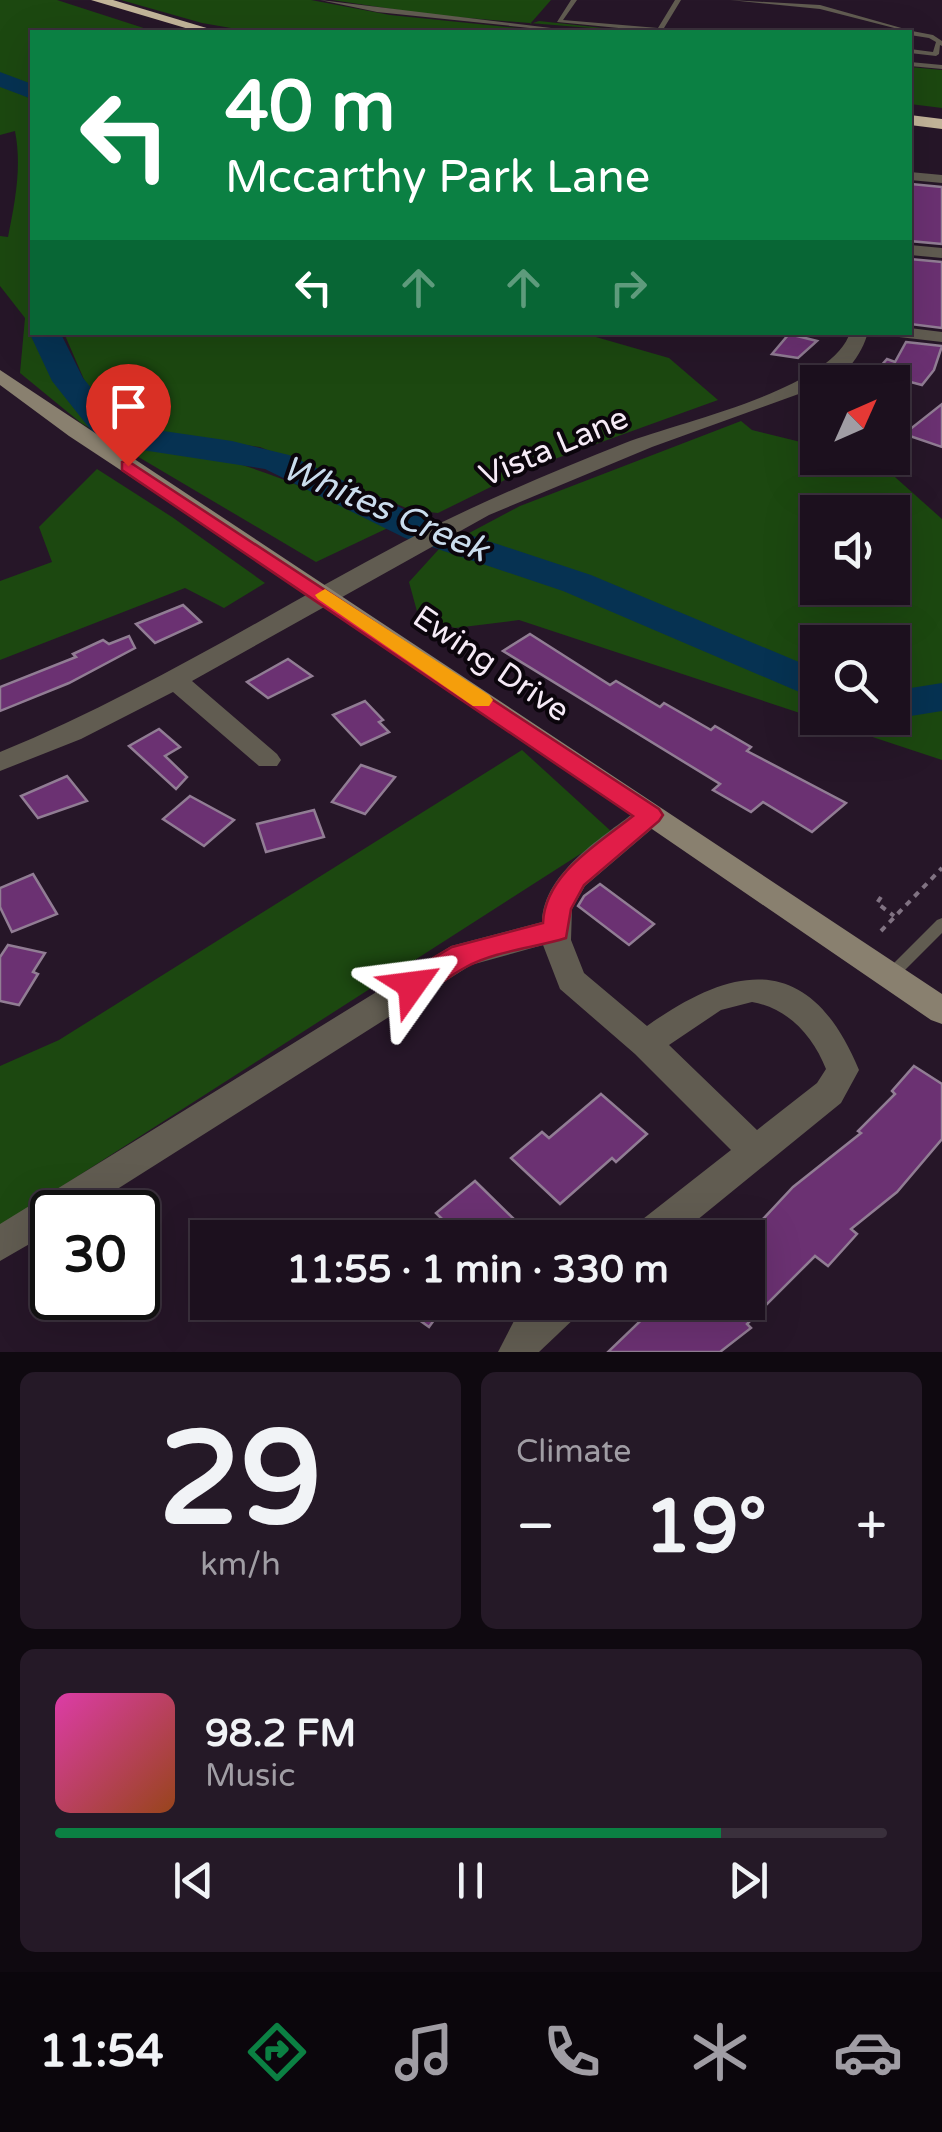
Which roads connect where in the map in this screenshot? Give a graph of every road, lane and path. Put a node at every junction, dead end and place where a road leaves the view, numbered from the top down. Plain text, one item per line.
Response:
1 (323, 0) edge
2 (574, 0) edge
3 (678, 0) edge
4 (733, 0) edge
5 (94, 3) edge
6 (172, 30) edge
7 (205, 30) edge
8 (562, 30) edge
9 (660, 30) joint
10 (899, 30) edge
11 (912, 33) edge
12 (940, 44) edge
13 (912, 51) edge
14 (939, 54) edge
15 (912, 64) edge
16 (938, 66) edge
17 (912, 117) edge
18 (942, 120) edge
19 (912, 176) edge
20 (942, 179) edge
21 (912, 250) edge
22 (942, 253) edge
23 (912, 334) edge
24 (859, 335) edge
25 (942, 338) edge
26 (0, 376) edge
27 (327, 596) junction
28 (176, 681) junction
29 (268, 760) dead end
30 (0, 762) edge
31 (650, 815) junction
32 (942, 868) edge
33 (881, 897) dead end
34 (894, 916) junction
35 (942, 924) edge
36 (556, 930) junction
37 (881, 931) dead end
38 (890, 976) junction
39 (942, 1011) edge
40 (646, 1044) junction
41 (755, 1151) junction
42 (669, 1220) edge
43 (0, 1244) edge
44 (543, 1320) edge
45 (516, 1352) edge

1 - 8 lane
2 - 9 lane
3 - 9 lane
4 - 10 lane
5 - 6 highway
5 - 7 highway
11 - 12 lane
12 - 14 lane
13 - 14 lane
14 - 16 lane
15 - 16 lane
17 - 18 highway
19 - 20 street
21 - 22 street
23 - 25 street
24 - 27 street, Vista Lane
26 - 27 street, Ewing Drive
27 - 28 street, Vista Lane
27 - 31 street, Ewing Drive
28 - 29 street
28 - 30 street, Vista Lane
31 - 36 street
31 - 38 street, Ewing Drive
32 - 34 path
33 - 34 path
34 - 37 path
35 - 38 lane
36 - 40 street
36 - 43 street
38 - 39 street, Ewing Drive
40 - 41 street
40 - 41 street
41 - 42 street
44 - 45 street

